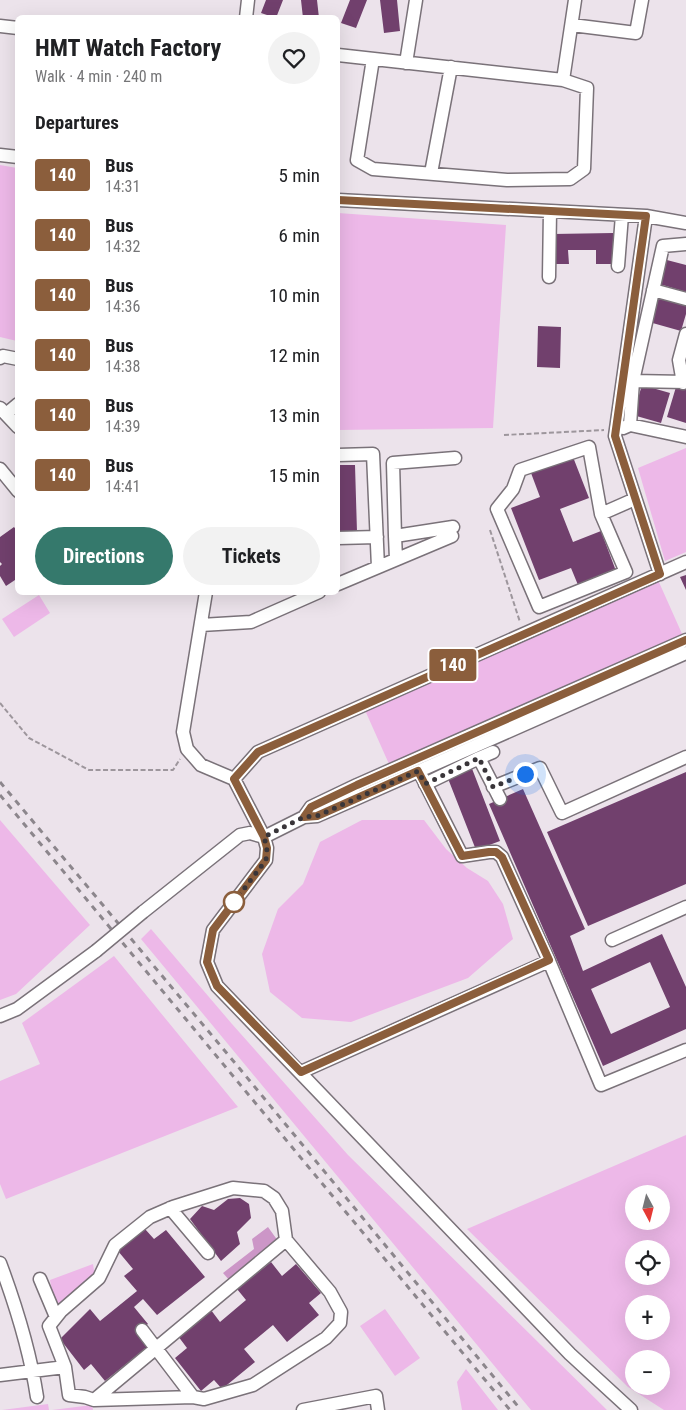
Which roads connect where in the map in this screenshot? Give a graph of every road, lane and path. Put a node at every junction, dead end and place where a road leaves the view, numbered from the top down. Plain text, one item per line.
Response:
1 (248, 0) edge
2 (416, 0) edge
3 (575, 0) edge
4 (642, 0) edge
5 (246, 15) edge
6 (572, 25) junction
7 (0, 26) edge
8 (15, 28) edge
9 (340, 55) edge
10 (373, 59) junction
11 (406, 62) junction
12 (450, 68) junction
13 (563, 80) junction
14 (0, 155) edge
15 (15, 157) edge
16 (431, 173) junction
17 (340, 200) edge
18 (550, 211) junction
19 (622, 215) junction
20 (646, 216) junction
21 (686, 223) edge
22 (686, 244) edge
23 (618, 266) dead end
24 (548, 277) dead end
25 (653, 290) junction
26 (686, 299) edge
27 (686, 334) edge
28 (0, 358) edge
29 (15, 358) edge
30 (633, 381) junction
31 (685, 382) edge
32 (15, 405) edge
33 (3, 411) edge
34 (15, 424) edge
35 (630, 425) junction
36 (616, 430) junction
37 (504, 435) dead end
38 (686, 437) edge
39 (340, 455) edge
40 (455, 458) dead end
41 (0, 469) edge
42 (15, 487) edge
43 (635, 499) junction
44 (601, 514) junction
45 (490, 530) dead end
46 (394, 536) junction
47 (377, 537) junction
48 (340, 538) edge
49 (396, 559) junction
50 (686, 562) edge
51 (378, 567) junction
52 (660, 574) junction
53 (340, 583) edge
54 (206, 595) edge
55 (312, 595) edge
56 (201, 625) junction
57 (524, 634) junction
58 (686, 640) edge
59 (686, 653) edge
60 (0, 703) edge
61 (187, 749) junction
62 (493, 752) dead end
63 (686, 757) edge
64 (479, 758) junction
65 (418, 771) junction
66 (234, 779) junction
67 (425, 784) junction
68 (493, 787) junction
69 (500, 800) dead end
70 (304, 817) junction
71 (264, 837) junction
72 (686, 907) edge
73 (612, 940) dead end
74 (549, 960) junction
75 (0, 1016) edge
76 (686, 1050) edge
77 (301, 1072) junction
78 (170, 1208) junction
79 (286, 1240) junction
80 (208, 1253) dead end
81 (0, 1263) edge
82 (40, 1279) dead end
83 (6, 1294) edge
84 (56, 1317) junction
85 (142, 1330) dead end
86 (156, 1348) junction
87 (65, 1367) junction
88 (34, 1371) junction
89 (0, 1375) edge
90 (37, 1397) dead end
91 (193, 1397) junction
92 (94, 1400) junction
93 (303, 1410) edge
94 (378, 1410) edge
95 (631, 1410) edge

1 - 5 street
2 - 11 street
3 - 6 street
4 - 6 street
6 - 13 street
7 - 8 street
9 - 10 street
10 - 11 street
10 - 16 street
11 - 12 street
12 - 13 street
12 - 16 street
13 - 16 street
14 - 15 street
17 - 18 street
18 - 19 street
18 - 24 street
19 - 20 street
19 - 23 street
20 - 21 street
20 - 36 street
22 - 25 street
25 - 26 street
25 - 30 street
27 - 31 street
28 - 29 street
30 - 31 street
30 - 35 street
32 - 33 street
33 - 34 street
35 - 36 street
35 - 38 street
36 - 37 path
36 - 43 street
39 - 47 street
40 - 46 street
41 - 42 street
43 - 44 street
43 - 52 street
44 - 44 street
45 - 57 path
46 - 49 street
46 - 49 street
47 - 48 street
47 - 51 street
49 - 51 street
50 - 52 street
51 - 53 street
52 - 57 street
54 - 56 street
55 - 56 street
56 - 61 street
57 - 66 street
58 - 70 street
59 - 65 street
60 - 61 path
61 - 66 street
62 - 64 street
63 - 68 street
64 - 67 street
64 - 68 street
65 - 67 street
65 - 70 street
66 - 71 street
67 - 74 street
68 - 69 street
70 - 71 street
71 - 75 street, bridge
71 - 77 street
72 - 73 street
74 - 76 street
74 - 77 street
77 - 95 street
78 - 79 street
78 - 80 street
78 - 84 street
79 - 86 street
79 - 91 street
81 - 83 street
82 - 84 street
83 - 88 street
84 - 87 street
85 - 86 street
86 - 91 street
86 - 92 street
87 - 88 street
87 - 92 street
88 - 89 street
88 - 90 street
91 - 92 street
93 - 94 street

